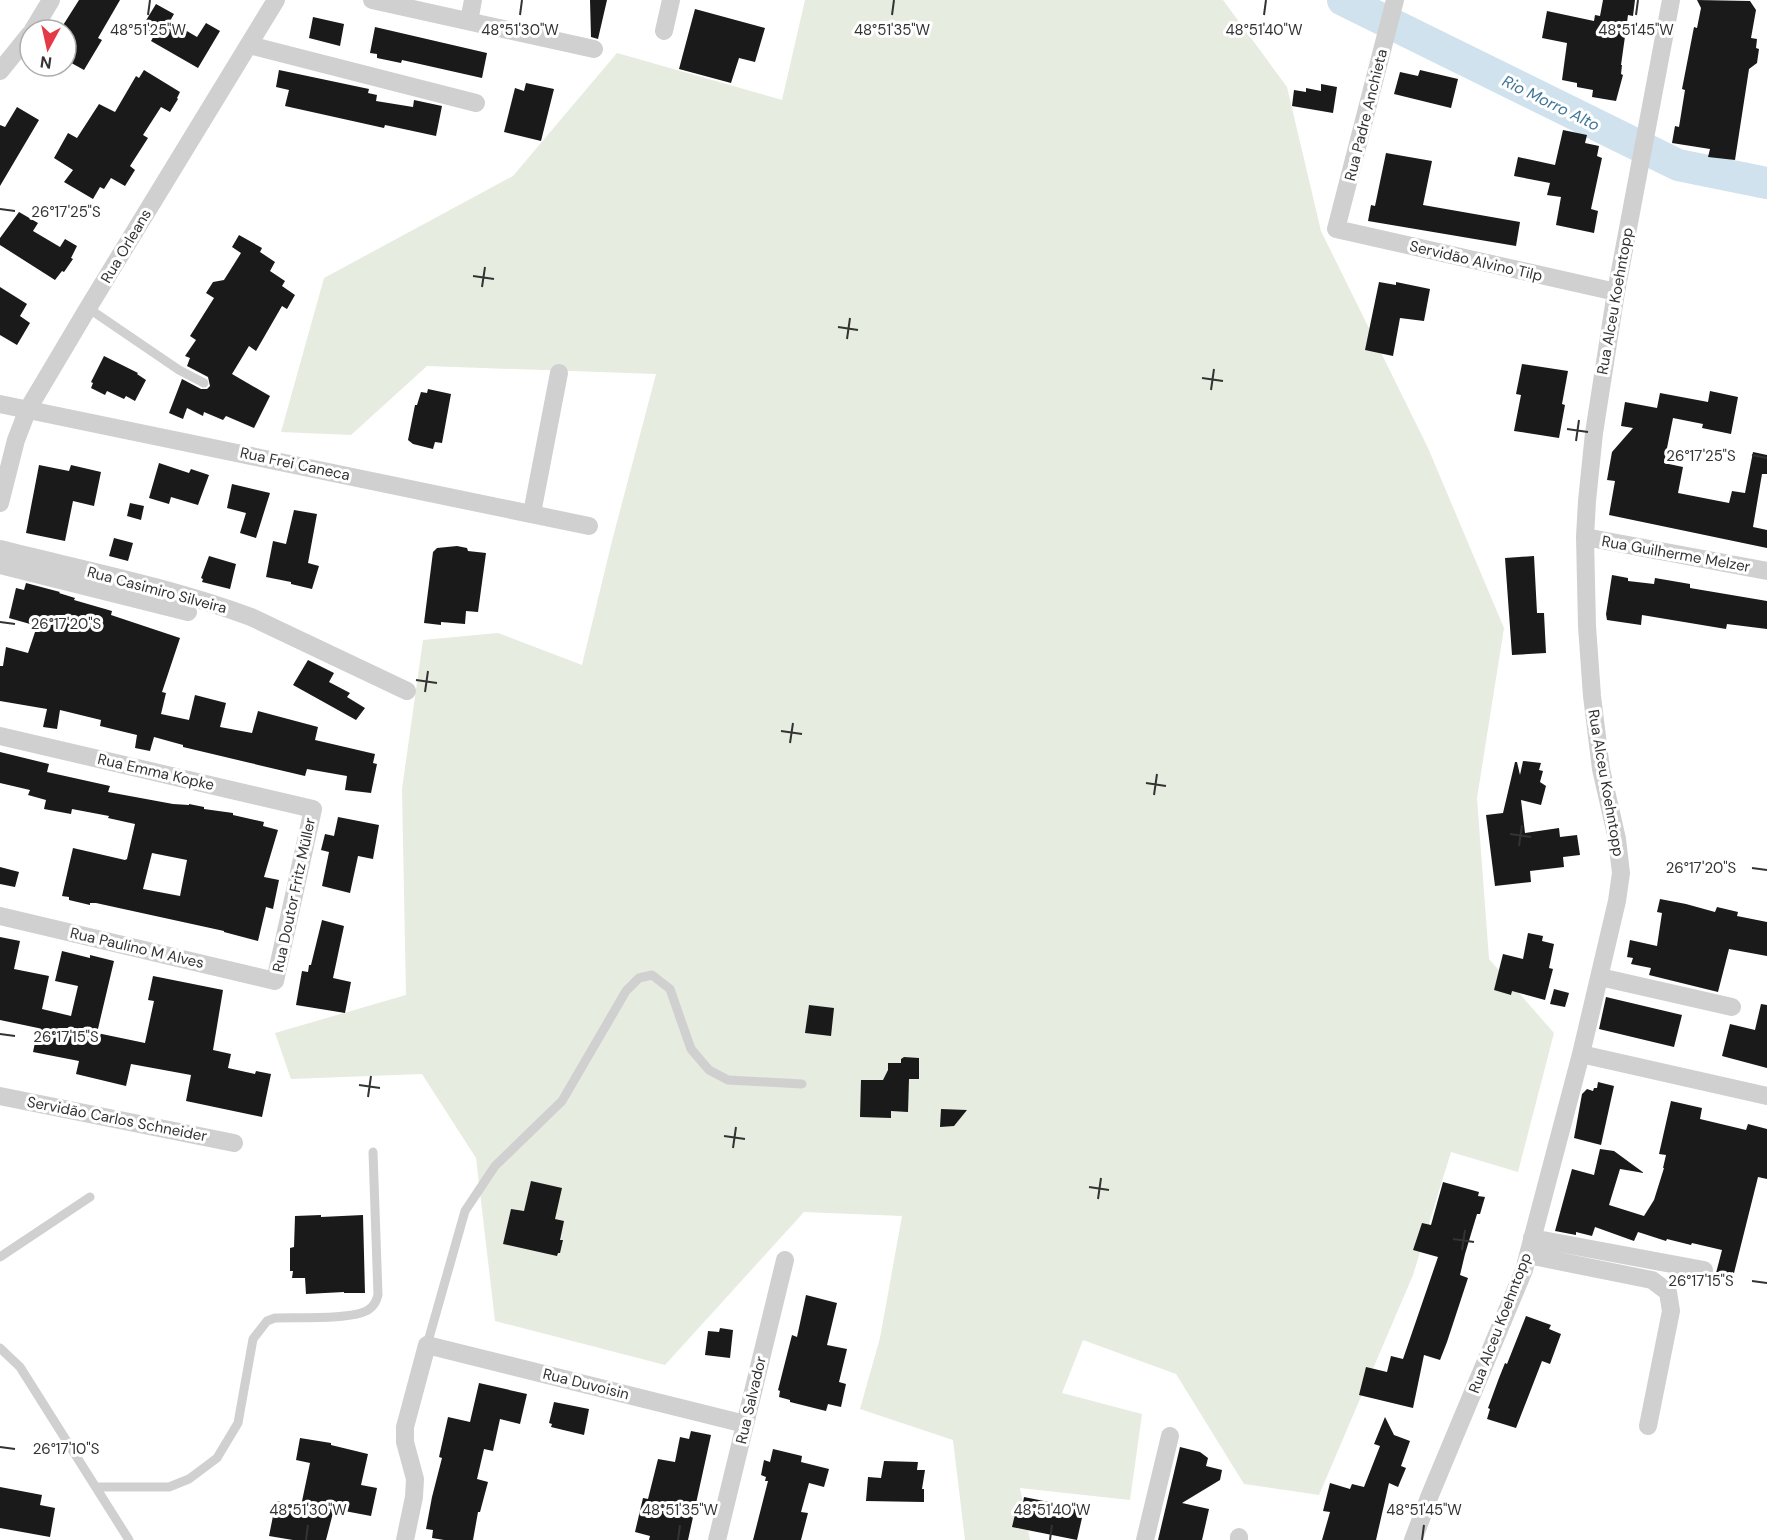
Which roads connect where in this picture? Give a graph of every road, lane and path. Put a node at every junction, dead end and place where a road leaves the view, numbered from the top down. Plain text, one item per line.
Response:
1 (51, 0) edge
2 (276, 0) edge
3 (372, 0) edge
4 (473, 0) edge
5 (671, 0) edge
6 (1671, 0) edge
7 (1394, 4) edge
8 (40, 18) edge
9 (469, 21) junction
10 (664, 32) dead end
11 (249, 45) junction
12 (18, 48) edge
13 (594, 49) dead end
14 (0, 71) edge
15 (476, 103) dead end
16 (1336, 229) joint
17 (1616, 292) junction
18 (88, 308) junction
19 (559, 373) dead end
20 (204, 383) dead end
21 (0, 404) edge
22 (28, 410) junction
23 (0, 503) edge
24 (532, 513) junction
25 (589, 526) dead end
26 (1585, 537) junction
27 (0, 549) edge
28 (0, 565) edge
29 (1767, 571) edge
30 (188, 612) dead end
31 (407, 692) dead end
32 (0, 736) edge
33 (313, 809) joint
34 (0, 916) edge
35 (1599, 977) junction
36 (275, 981) joint
37 (1732, 1007) dead end
38 (1581, 1054) junction
39 (802, 1084) dead end
40 (0, 1096) edge
41 (1767, 1096) edge
42 (234, 1143) dead end
43 (373, 1152) dead end
44 (90, 1197) dead end
45 (1530, 1246) junction
46 (0, 1257) edge
47 (784, 1260) dead end
48 (1704, 1270) dead end
49 (428, 1345) junction
50 (0, 1348) edge
51 (745, 1424) junction
52 (1648, 1426) dead end
53 (1170, 1436) dead end
54 (97, 1487) junction
55 (129, 1540) edge
56 (405, 1540) edge
57 (717, 1540) edge
58 (1145, 1540) edge
59 (1413, 1540) edge

1 - 8 street
2 - 11 street, Rua Orleans
3 - 9 street
4 - 9 street
5 - 10 street
6 - 17 street, Rua Alceu Koehntopp
7 - 16 street, Rua Padre Anchieta
9 - 13 street
11 - 15 street
11 - 18 street, Rua Orleans
12 - 14 street
16 - 17 street, Servidão Alvino Tilp
17 - 26 street, Rua Alceu Koehntopp
18 - 20 lane
18 - 22 street, Rua Orleans
19 - 24 street
21 - 22 street, Rua Frei Caneca
22 - 23 street, Rua Orleans
22 - 24 street, Rua Frei Caneca
24 - 25 street, Rua Frei Caneca
26 - 29 street, Rua Guilherme Melzer
26 - 35 street, Rua Alceu Koehntopp
27 - 31 street, Rua Casimiro Silveira
28 - 30 street
32 - 33 street, Rua Emma Kopke
33 - 36 street, Rua Doutor Fritz Müller
34 - 36 street, Rua Paulino M Alves
35 - 37 street
35 - 38 street, Rua Alceu Koehntopp
38 - 41 street
38 - 45 street, Rua Alceu Koehntopp
39 - 49 lane
40 - 42 street, Servidão Carlos Schneider
43 - 54 lane
44 - 46 lane
45 - 48 street
45 - 52 street
45 - 59 street, Rua Alceu Koehntopp
47 - 51 street, Rua Salvador
49 - 51 street, Rua Duvoisin
49 - 56 street
50 - 54 lane
51 - 57 street, Rua Salvador
53 - 58 street
54 - 55 lane

